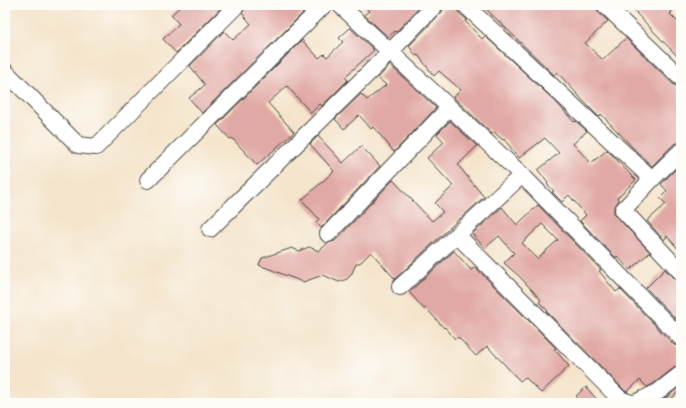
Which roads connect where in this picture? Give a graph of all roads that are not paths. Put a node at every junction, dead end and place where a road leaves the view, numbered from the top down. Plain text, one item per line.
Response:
1 (237, 5) edge
2 (324, 5) edge
3 (340, 5) edge
4 (435, 5) edge
5 (465, 5) edge
6 (605, 5) edge
7 (390, 52) junction
8 (5, 71) edge
9 (681, 78) edge
10 (449, 108) junction
11 (681, 151) edge
12 (522, 175) junction
13 (652, 179) junction
14 (148, 180) dead end
15 (210, 229) dead end
16 (328, 234) dead end
17 (457, 235) junction
18 (678, 262) edge
19 (400, 287) dead end
20 (681, 338) edge
21 (681, 374) edge
22 (639, 402) edge

1 - 8 street
2 - 14 street
3 - 7 street
4 - 7 street
5 - 13 street
6 - 9 street
7 - 10 street
7 - 15 street
10 - 12 street
10 - 16 street
11 - 13 street
12 - 17 street
12 - 20 street
13 - 18 street
17 - 19 street
17 - 22 street
21 - 22 street

